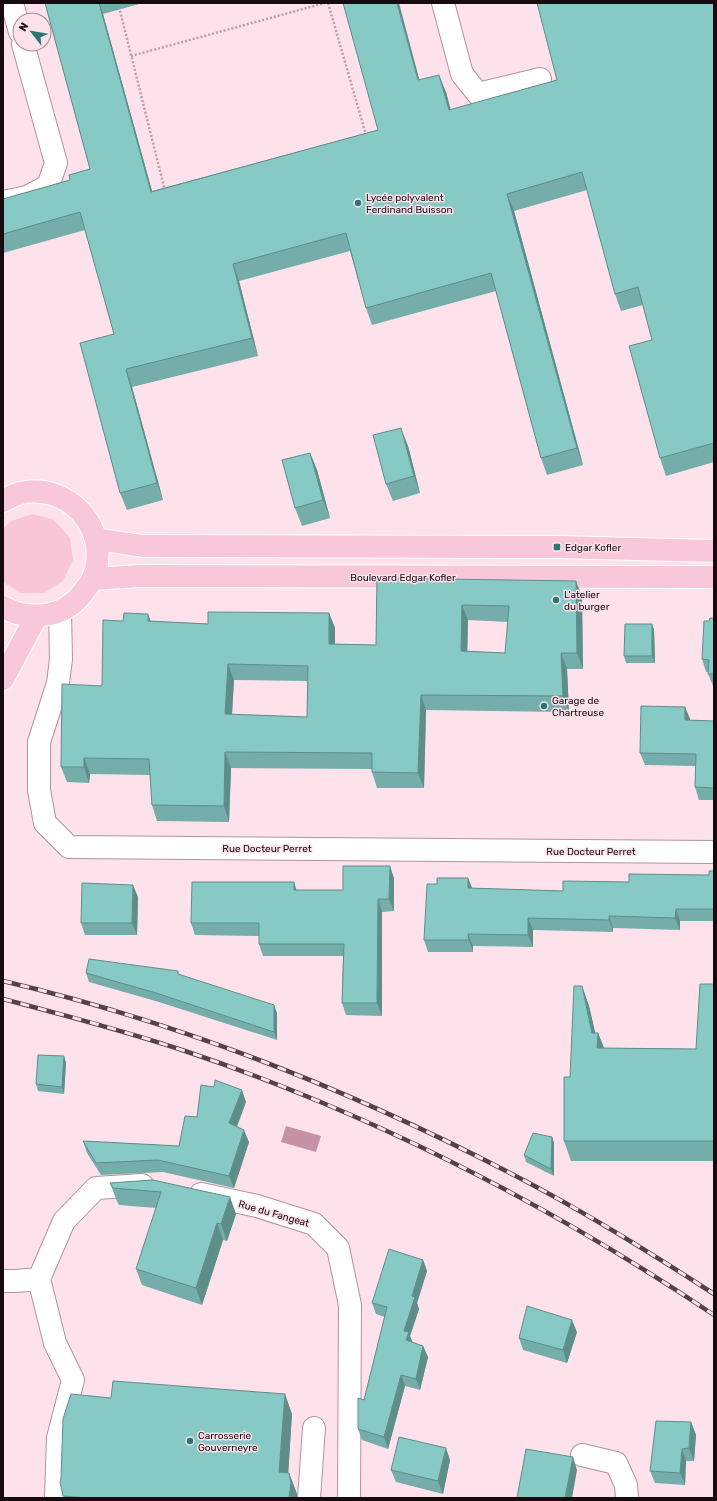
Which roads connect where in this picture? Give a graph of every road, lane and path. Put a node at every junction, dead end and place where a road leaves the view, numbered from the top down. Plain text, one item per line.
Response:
1 (118, 3) edge
2 (324, 3) edge
3 (328, 3) edge
4 (443, 3) edge
5 (26, 52) edge
6 (131, 56) junction
7 (540, 79) dead end
8 (368, 142) edge
9 (167, 197) edge
10 (3, 202) edge
11 (4, 499) edge
12 (96, 539) junction
13 (714, 551) edge
14 (714, 577) edge
15 (93, 579) junction
16 (3, 607) edge
17 (60, 612) junction
18 (36, 617) junction
19 (3, 679) edge
20 (714, 852) edge
21 (160, 1184) edge
22 (182, 1190) edge
23 (39, 1279) junction
24 (3, 1280) edge
25 (314, 1428) dead end
26 (582, 1455) dead end
27 (56, 1498) edge
28 (309, 1498) edge
29 (349, 1498) edge
30 (627, 1498) edge

1 - 6 path
2 - 6 path
3 - 8 path
4 - 7 street
5 - 10 street
6 - 9 path
11 - 12 main road
12 - 13 main road
12 - 15 main road
14 - 15 main road, Boulevard Edgar Kofler
15 - 17 main road
16 - 18 main road
17 - 18 main road
17 - 20 street, Rue Docteur Perret
18 - 19 main road
21 - 23 street
22 - 29 street, Rue du Fangeat
23 - 24 street
23 - 27 street
25 - 28 street
26 - 30 street

